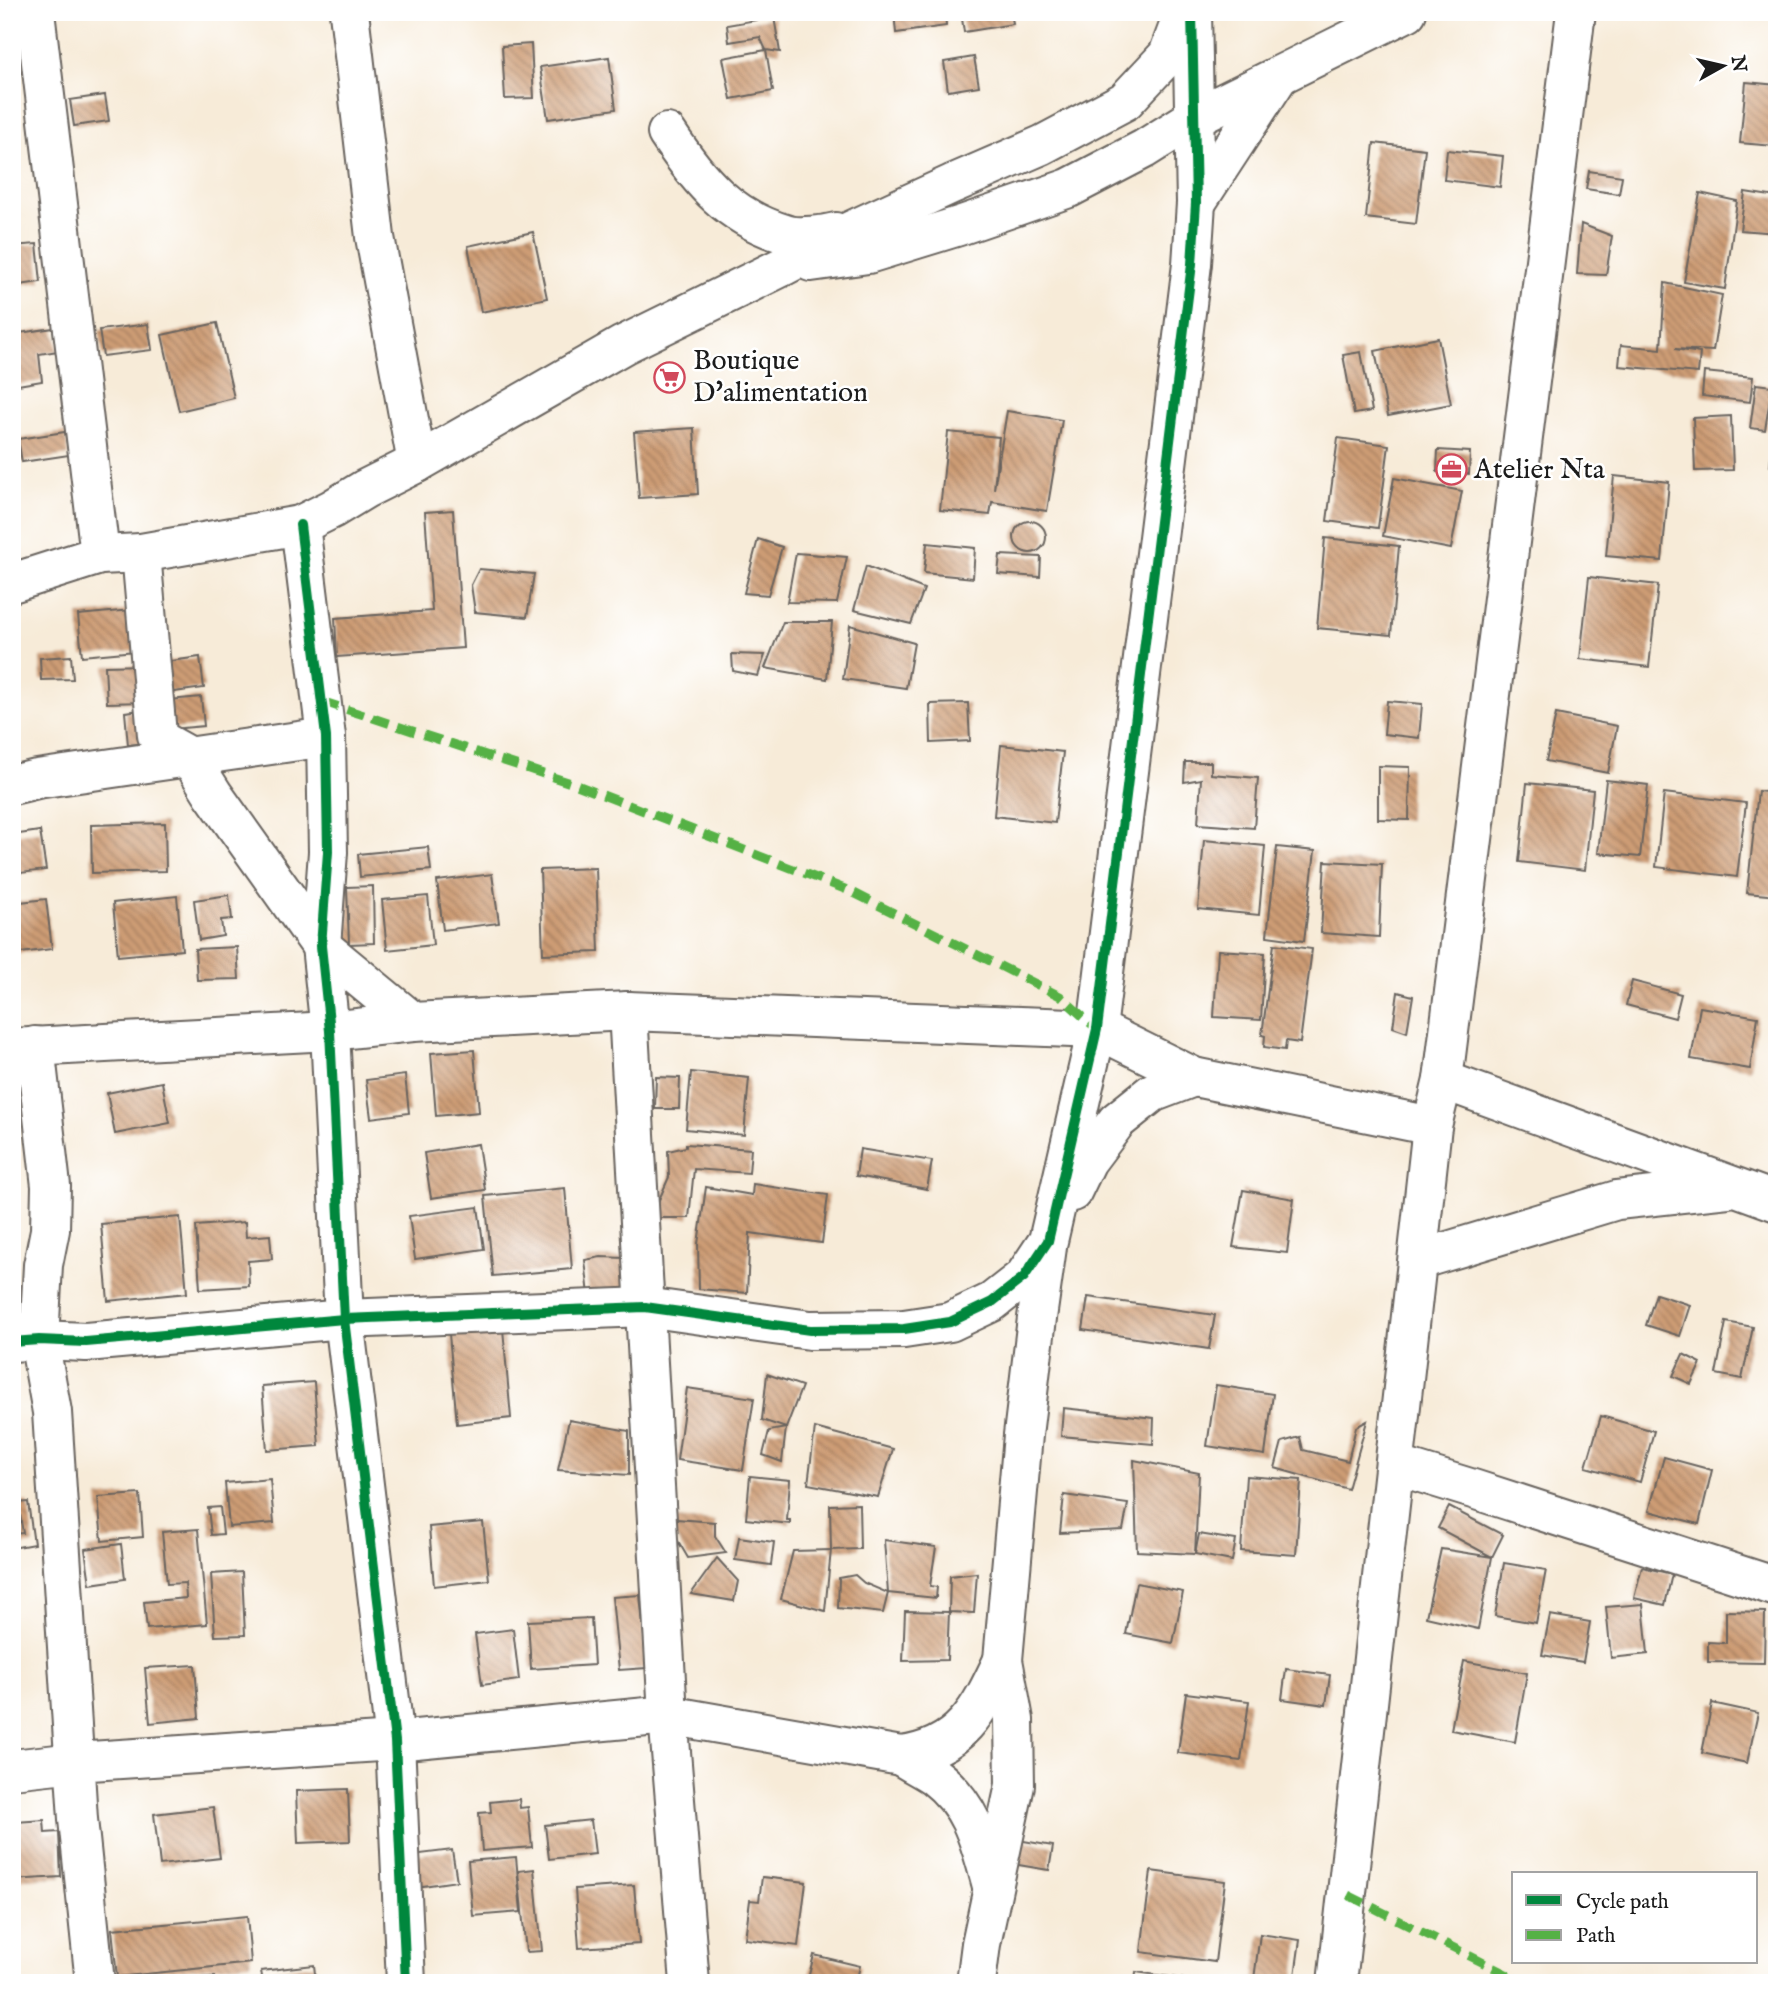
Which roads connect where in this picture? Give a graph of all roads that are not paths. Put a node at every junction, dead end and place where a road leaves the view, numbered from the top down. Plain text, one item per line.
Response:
1 (35, 12) edge
2 (349, 12) edge
3 (1184, 12) edge
4 (1192, 12) edge
5 (1407, 12) edge
6 (1576, 12) edge
7 (1280, 75) junction
8 (1195, 117) junction
9 (667, 133) dead end
10 (1196, 203) junction
11 (852, 230) junction
12 (784, 266) junction
13 (417, 463) junction
14 (300, 525) junction
15 (141, 552) junction
16 (100, 555) junction
17 (12, 583) edge
18 (326, 737) junction
19 (189, 756) junction
20 (12, 785) edge
21 (321, 946) junction
22 (628, 1011) junction
23 (414, 1023) junction
24 (1097, 1029) junction
25 (330, 1031) junction
26 (24, 1047) edge
27 (1194, 1077) junction
28 (1443, 1080) junction
29 (1432, 1126) junction
30 (1737, 1187) junction
31 (1777, 1202) edge
32 (1048, 1241) junction
33 (1418, 1260) junction
34 (645, 1307) junction
35 (344, 1319) junction
36 (26, 1341) edge
37 (86, 1342) junction
38 (52, 1412) junction
39 (1395, 1465) junction
40 (1777, 1587) edge
41 (1003, 1660) junction
42 (668, 1715) junction
43 (395, 1741) junction
44 (901, 1756) junction
45 (75, 1762) junction
46 (12, 1769) edge
47 (993, 1889) junction
48 (95, 1983) edge
49 (405, 1983) edge
50 (690, 1983) edge
51 (976, 1983) edge
52 (1337, 1983) edge

1 - 16 street
2 - 13 street
3 - 11 street
4 - 8 street
5 - 7 street
6 - 28 street
7 - 8 street
7 - 10 street
8 - 10 street
8 - 12 street
9 - 11 street
10 - 24 street
11 - 12 street
12 - 13 street
13 - 14 street
14 - 15 street
14 - 18 street
15 - 16 street
15 - 19 street
16 - 17 street
18 - 19 street
18 - 21 street
19 - 20 street
19 - 21 street
21 - 23 street
21 - 25 street
22 - 23 street
22 - 24 street
22 - 34 street
23 - 25 street
24 - 27 street
24 - 32 street
25 - 26 street
25 - 35 street
26 - 36 street
27 - 29 street
27 - 32 street
28 - 29 street
28 - 30 street
29 - 33 street
30 - 31 street
30 - 33 street
32 - 34 street
32 - 41 street
33 - 39 street
34 - 35 street
34 - 42 street
35 - 37 street
35 - 43 street
36 - 37 street
36 - 38 street
37 - 38 street
38 - 45 street
39 - 40 street
39 - 52 street
41 - 44 street
41 - 47 street
42 - 43 street
42 - 44 street
42 - 50 street
43 - 45 street
43 - 49 street
44 - 47 street
45 - 46 street
45 - 48 street
47 - 51 street

